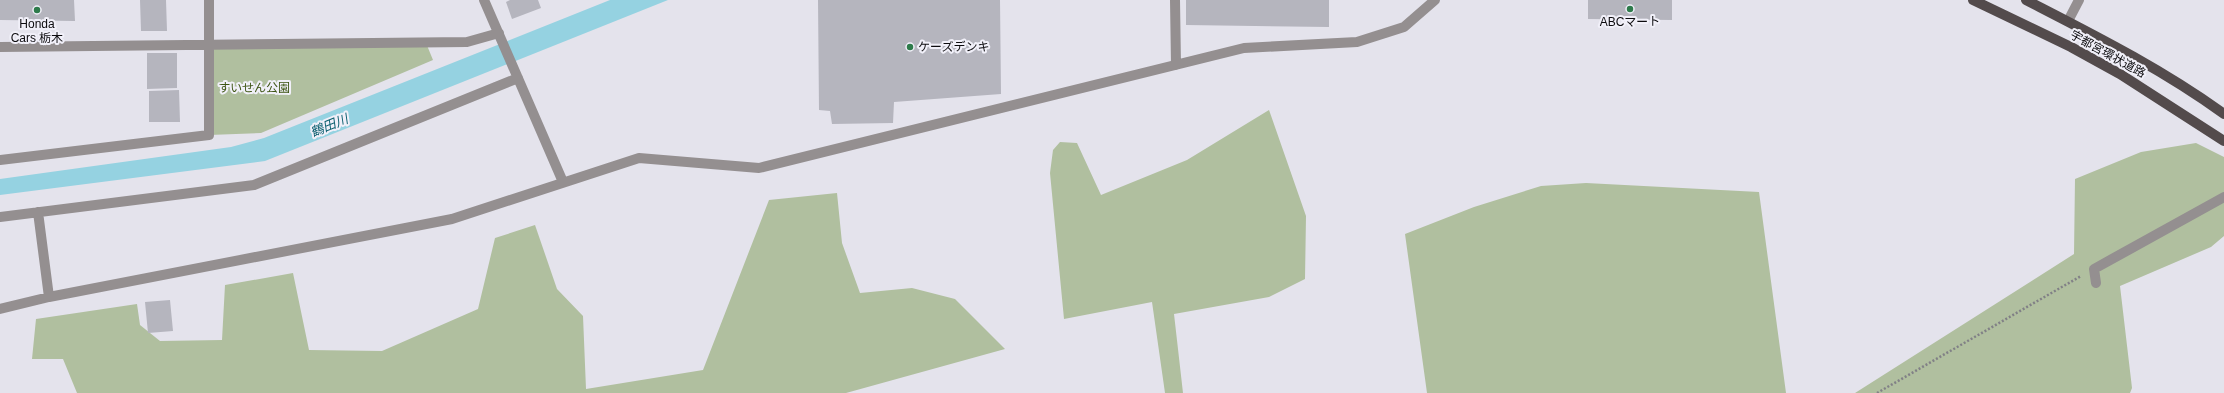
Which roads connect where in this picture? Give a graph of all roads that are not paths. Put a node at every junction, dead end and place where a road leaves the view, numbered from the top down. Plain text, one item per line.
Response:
1 (209, 0) edge
2 (484, 0) edge
3 (1175, 0) edge
4 (1435, 0) edge
5 (1973, 0) edge
6 (2026, 0) edge
7 (2079, 0) edge
8 (2068, 21) junction
9 (499, 33) junction
10 (210, 45) junction
11 (0, 47) edge
12 (1176, 65) junction
13 (518, 78) junction
14 (2224, 114) edge
15 (2224, 142) edge
16 (0, 160) edge
17 (563, 182) junction
18 (2224, 197) edge
19 (38, 212) junction
20 (0, 217) edge
21 (2096, 283) dead end
22 (49, 297) junction
23 (0, 309) edge

1 - 10 street
2 - 9 street
3 - 12 street
4 - 12 street
5 - 15 main road, 宇都宮環状道路
6 - 8 main road, 宇都宮環状道路
7 - 8 street
8 - 14 main road, 宇都宮環状道路
9 - 10 street
9 - 13 street
10 - 11 street
10 - 16 street
12 - 17 street
13 - 17 street
13 - 19 street
17 - 22 street
18 - 21 street
19 - 20 street
19 - 22 street
22 - 23 street

